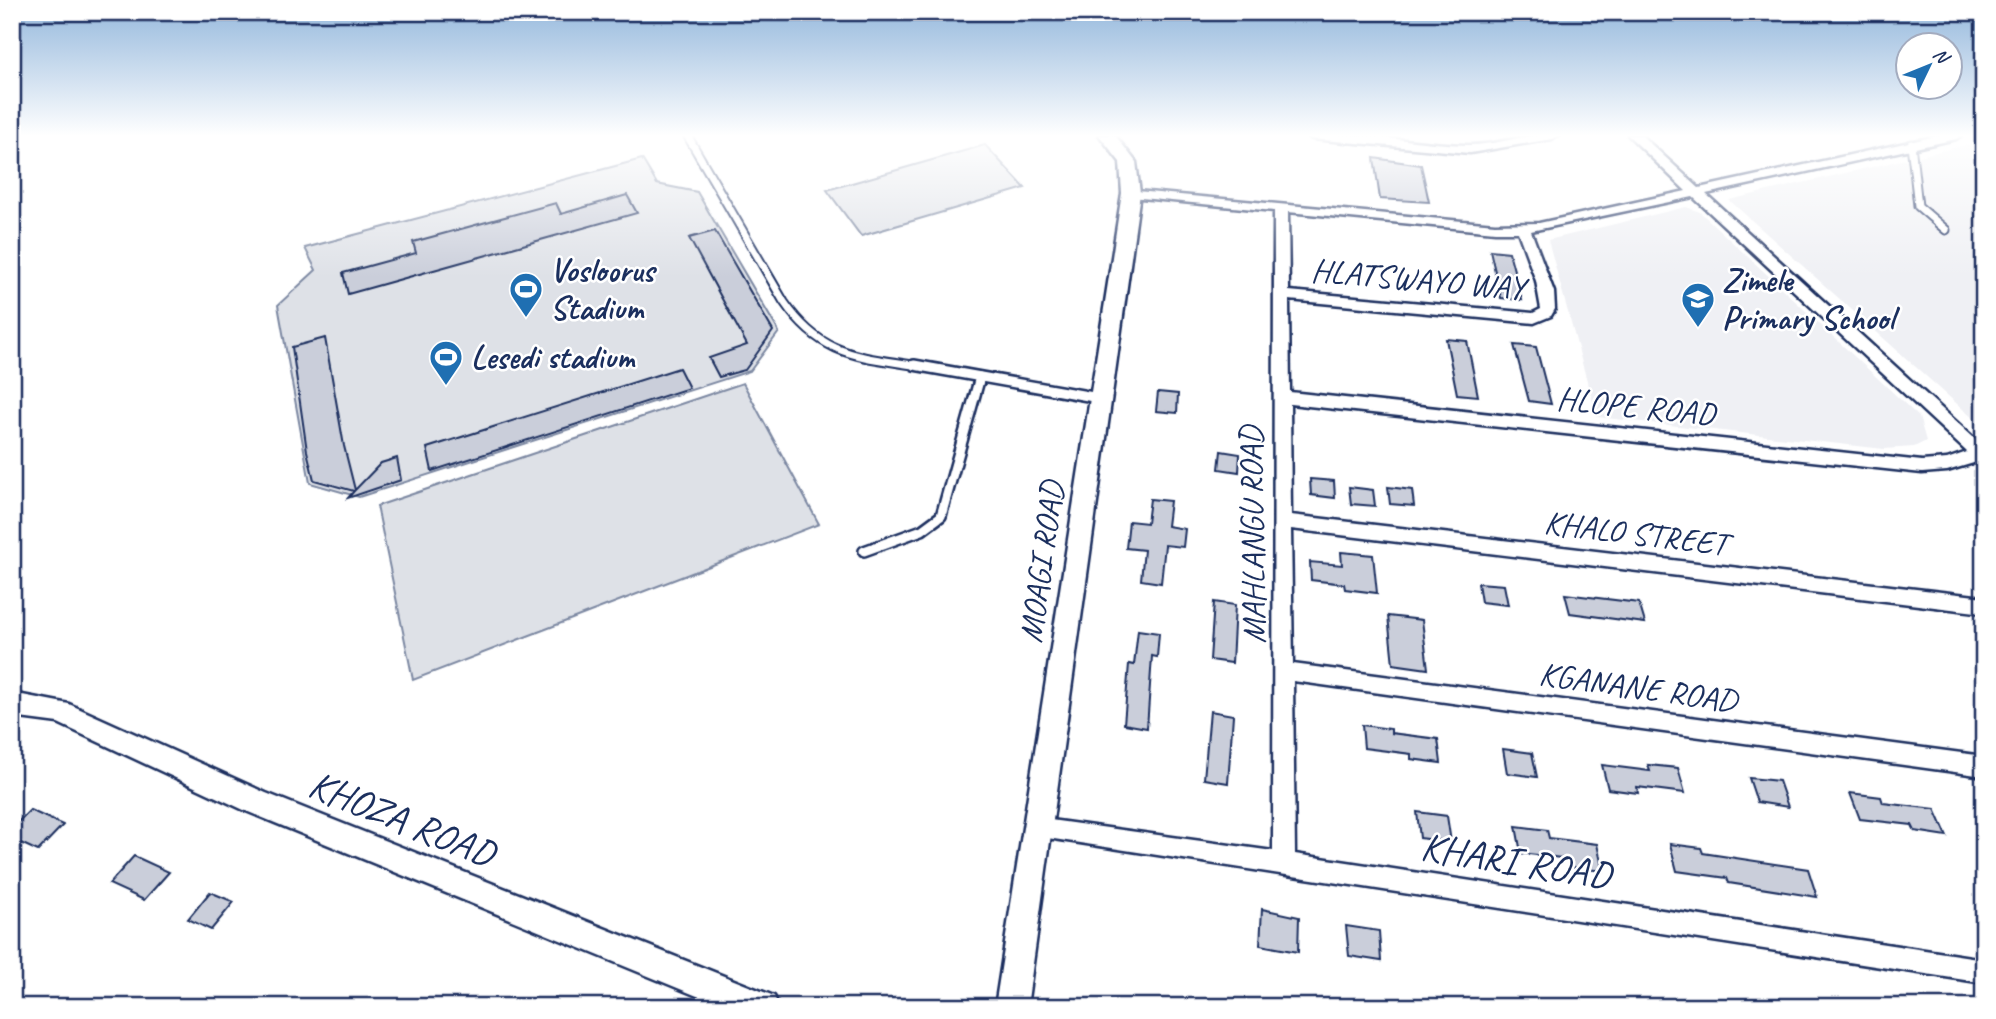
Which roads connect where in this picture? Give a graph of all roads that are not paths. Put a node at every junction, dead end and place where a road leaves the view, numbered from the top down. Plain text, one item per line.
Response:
1 (715, 183) edge
2 (1130, 183) edge
3 (1686, 183) edge
4 (1743, 183) edge
5 (1915, 183) edge
6 (1131, 193) junction
7 (1697, 193) junction
8 (1281, 207) junction
9 (1523, 228) junction
10 (1946, 230) dead end
11 (1280, 295) junction
12 (980, 377) junction
13 (1280, 397) junction
14 (1099, 398) junction
15 (1982, 455) edge
16 (1282, 521) junction
17 (864, 551) dead end
18 (1984, 605) edge
19 (1283, 671) junction
20 (12, 705) edge
21 (1984, 766) edge
22 (1036, 828) junction
23 (1284, 863) junction
24 (1984, 971) edge
25 (763, 1007) edge
26 (1011, 1007) edge

1 - 12 lane
2 - 6 street, MOAGI ROAD
3 - 7 street
4 - 7 street
5 - 10 lane
6 - 8 street
6 - 14 street, MOAGI ROAD
7 - 9 street
7 - 15 street
8 - 9 street
8 - 11 street, MAHLANGU ROAD
9 - 11 street, HLATSWAYO WAY
11 - 13 street, MAHLANGU ROAD
12 - 14 lane
12 - 17 lane
13 - 15 street, HLOPE ROAD
13 - 16 street, MAHLANGU ROAD
14 - 22 street, MOAGI ROAD
16 - 18 street, KHALO STREET
16 - 19 street, MAHLANGU ROAD
19 - 21 street, KGANANE ROAD
19 - 23 street, MAHLANGU ROAD
20 - 25 street, KHOZA ROAD
22 - 23 street, KHARI ROAD
22 - 26 street, MOAGI ROAD
23 - 24 street, KHARI ROAD

